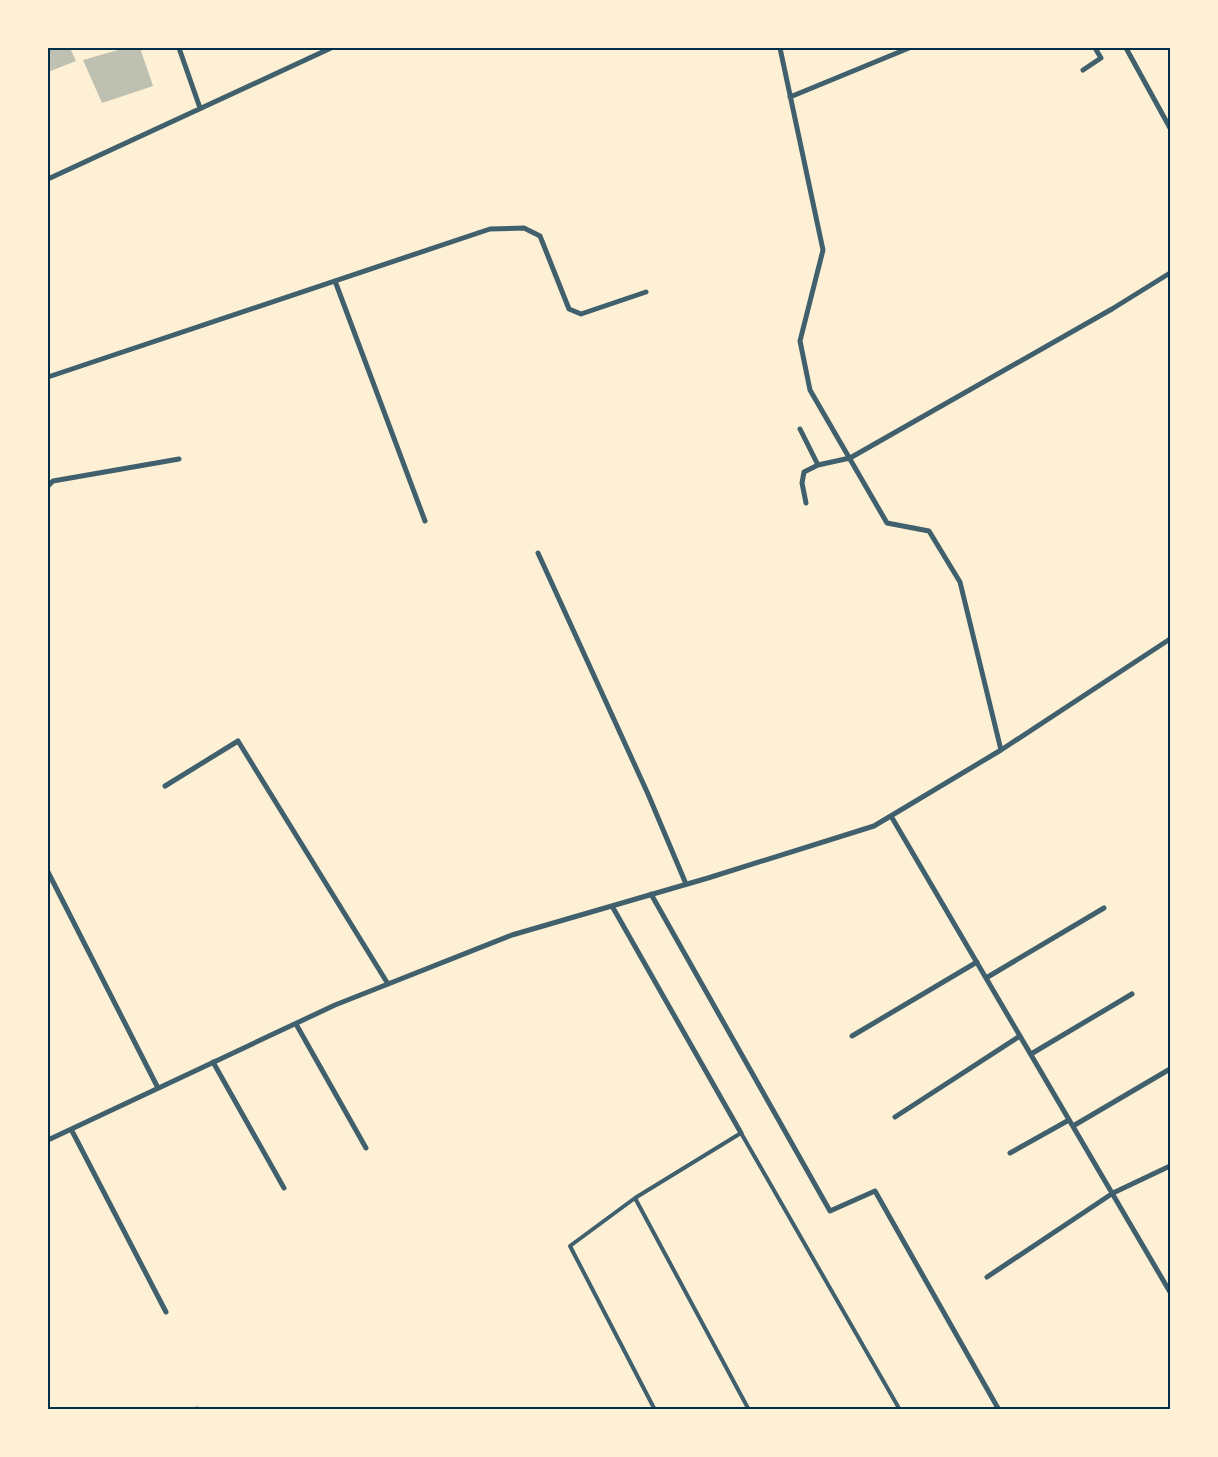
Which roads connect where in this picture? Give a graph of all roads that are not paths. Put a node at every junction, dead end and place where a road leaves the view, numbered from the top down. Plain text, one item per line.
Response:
1 (179, 48) edge
2 (331, 48) edge
3 (780, 48) edge
4 (909, 48) edge
5 (1094, 48) edge
6 (1126, 48) edge
7 (1083, 70) dead end
8 (790, 97) junction
9 (200, 108) junction
10 (1170, 128) edge
11 (48, 179) edge
12 (1170, 273) edge
13 (335, 281) junction
14 (646, 292) dead end
15 (48, 377) edge
16 (800, 429) dead end
17 (850, 458) junction
18 (180, 459) dead end
19 (818, 465) junction
20 (48, 486) edge
21 (806, 503) dead end
22 (424, 521) dead end
23 (538, 554) dead end
24 (1170, 639) edge
25 (1001, 750) junction
26 (165, 786) dead end
27 (891, 816) junction
28 (48, 872) edge
29 (686, 884) junction
30 (651, 894) junction
31 (612, 906) junction
32 (1104, 908) dead end
33 (977, 962) junction
34 (986, 978) junction
35 (388, 984) junction
36 (1132, 994) dead end
37 (296, 1024) junction
38 (852, 1036) dead end
39 (1020, 1036) junction
40 (1031, 1054) junction
41 (214, 1062) junction
42 (1170, 1069) edge
43 (158, 1088) junction
44 (895, 1117) dead end
45 (1069, 1120) junction
46 (1073, 1126) junction
47 (72, 1129) junction
48 (741, 1133) junction
49 (48, 1140) edge
50 (366, 1148) dead end
51 (1010, 1153) dead end
52 (1170, 1166) edge
53 (284, 1188) dead end
54 (1112, 1193) junction
55 (635, 1198) junction
56 (986, 1277) dead end
57 (1170, 1292) edge
58 (166, 1312) dead end
59 (655, 1410) edge
60 (749, 1410) edge
61 (900, 1410) edge
62 (999, 1410) edge

1 - 9 street
2 - 9 street
3 - 8 street
4 - 8 street
5 - 7 street
6 - 10 street
8 - 17 street
9 - 11 street
12 - 17 street
13 - 14 street
13 - 15 street
13 - 22 street
16 - 19 street
17 - 19 street
17 - 25 street
18 - 20 street
19 - 21 street
23 - 29 street
24 - 25 street
25 - 27 street
26 - 35 street
27 - 29 street
27 - 33 street
28 - 43 street
29 - 30 street
30 - 31 street
30 - 62 street
31 - 35 street
31 - 48 street
32 - 34 street
33 - 34 street
33 - 38 street
34 - 39 street
35 - 37 street
36 - 40 street
37 - 41 street
37 - 50 street
39 - 40 street
39 - 44 street
40 - 45 street
41 - 43 street
41 - 53 street
42 - 46 street
43 - 47 street
45 - 46 street
45 - 51 street
46 - 54 street
47 - 49 street
47 - 58 street
48 - 55 lane
48 - 61 lane
52 - 54 street
54 - 56 street
54 - 57 street
55 - 59 lane
55 - 60 lane

